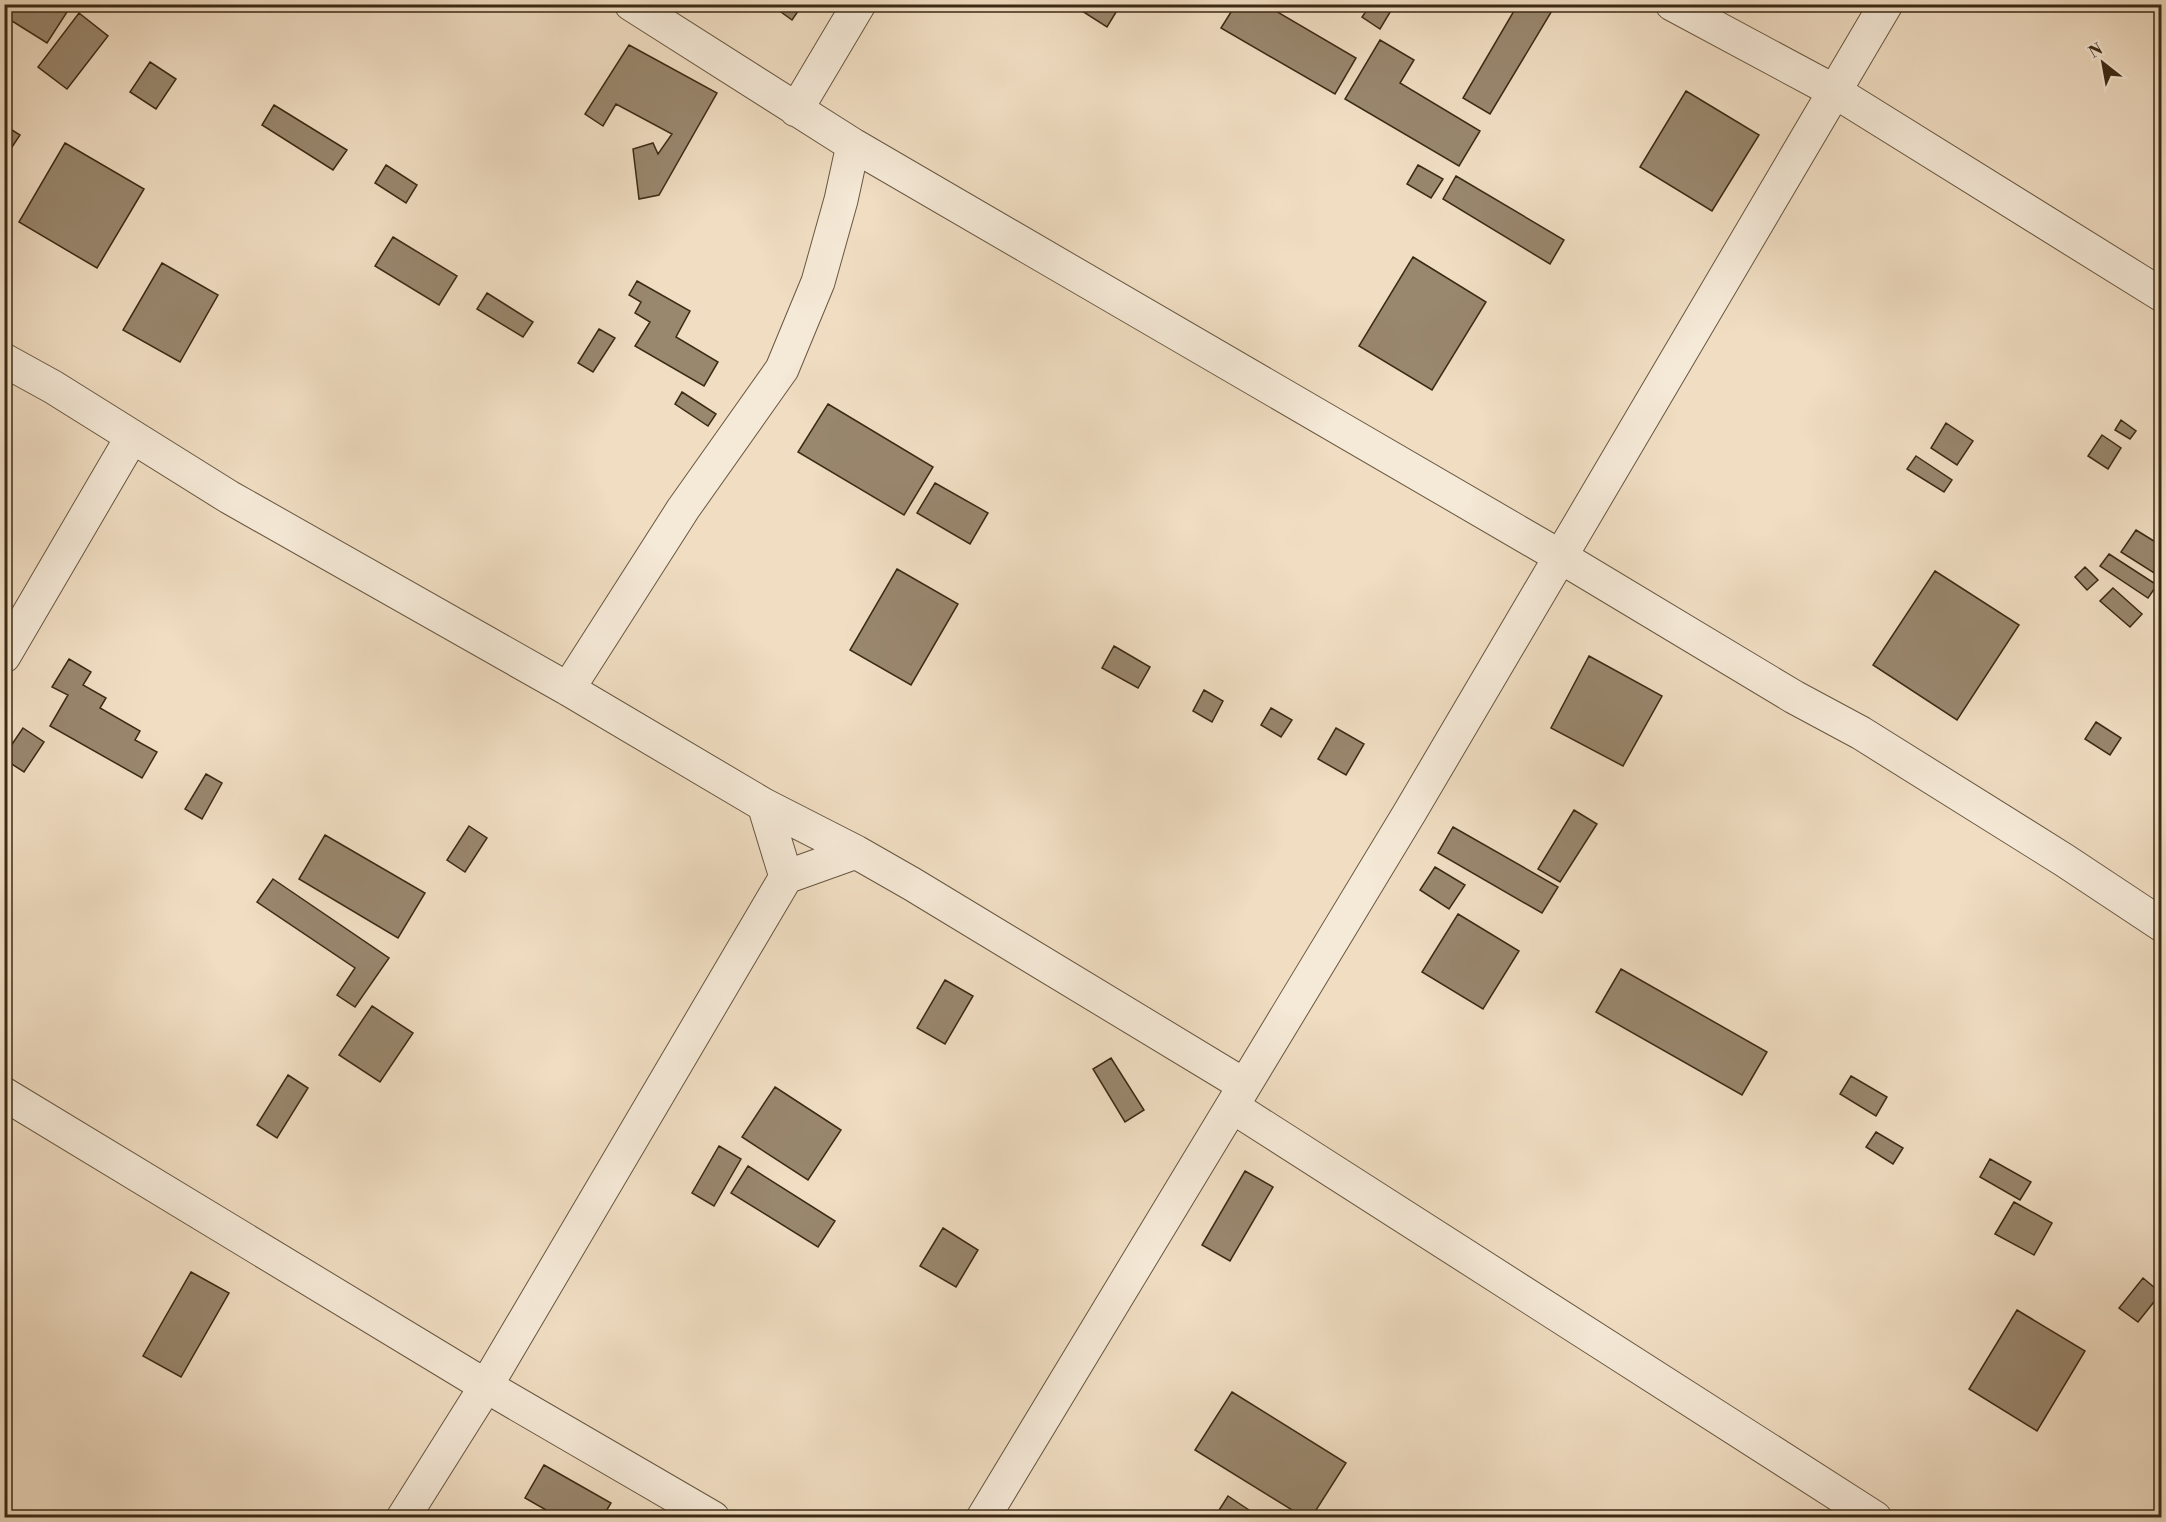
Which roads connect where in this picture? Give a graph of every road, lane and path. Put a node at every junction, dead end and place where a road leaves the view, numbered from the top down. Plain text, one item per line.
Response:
1 (631, 4) edge
2 (859, 4) edge
3 (1672, 4) edge
4 (1886, 4) edge
5 (1834, 91) junction
6 (796, 110) junction
7 (853, 145) junction
8 (2162, 295) edge
9 (4, 360) edge
10 (132, 437) junction
11 (1561, 557) junction
12 (4, 656) edge
13 (568, 689) junction
14 (764, 805) junction
15 (856, 852) junction
16 (786, 877) junction
17 (2162, 925) edge
18 (4, 1094) edge
19 (1238, 1096) junction
20 (486, 1386) junction
21 (403, 1518) edge
22 (713, 1518) edge
23 (983, 1518) edge
24 (1875, 1518) edge

1 - 6 street
2 - 6 street
3 - 5 street
4 - 5 street
5 - 8 street
5 - 11 street
6 - 7 street
7 - 11 street
7 - 13 street
9 - 10 street
10 - 12 street
10 - 13 street
11 - 17 street
11 - 19 street
13 - 14 street
14 - 15 street
14 - 16 street
15 - 16 street
15 - 19 street
16 - 20 street
18 - 20 street
19 - 23 street
19 - 24 street
20 - 21 street
20 - 22 street

